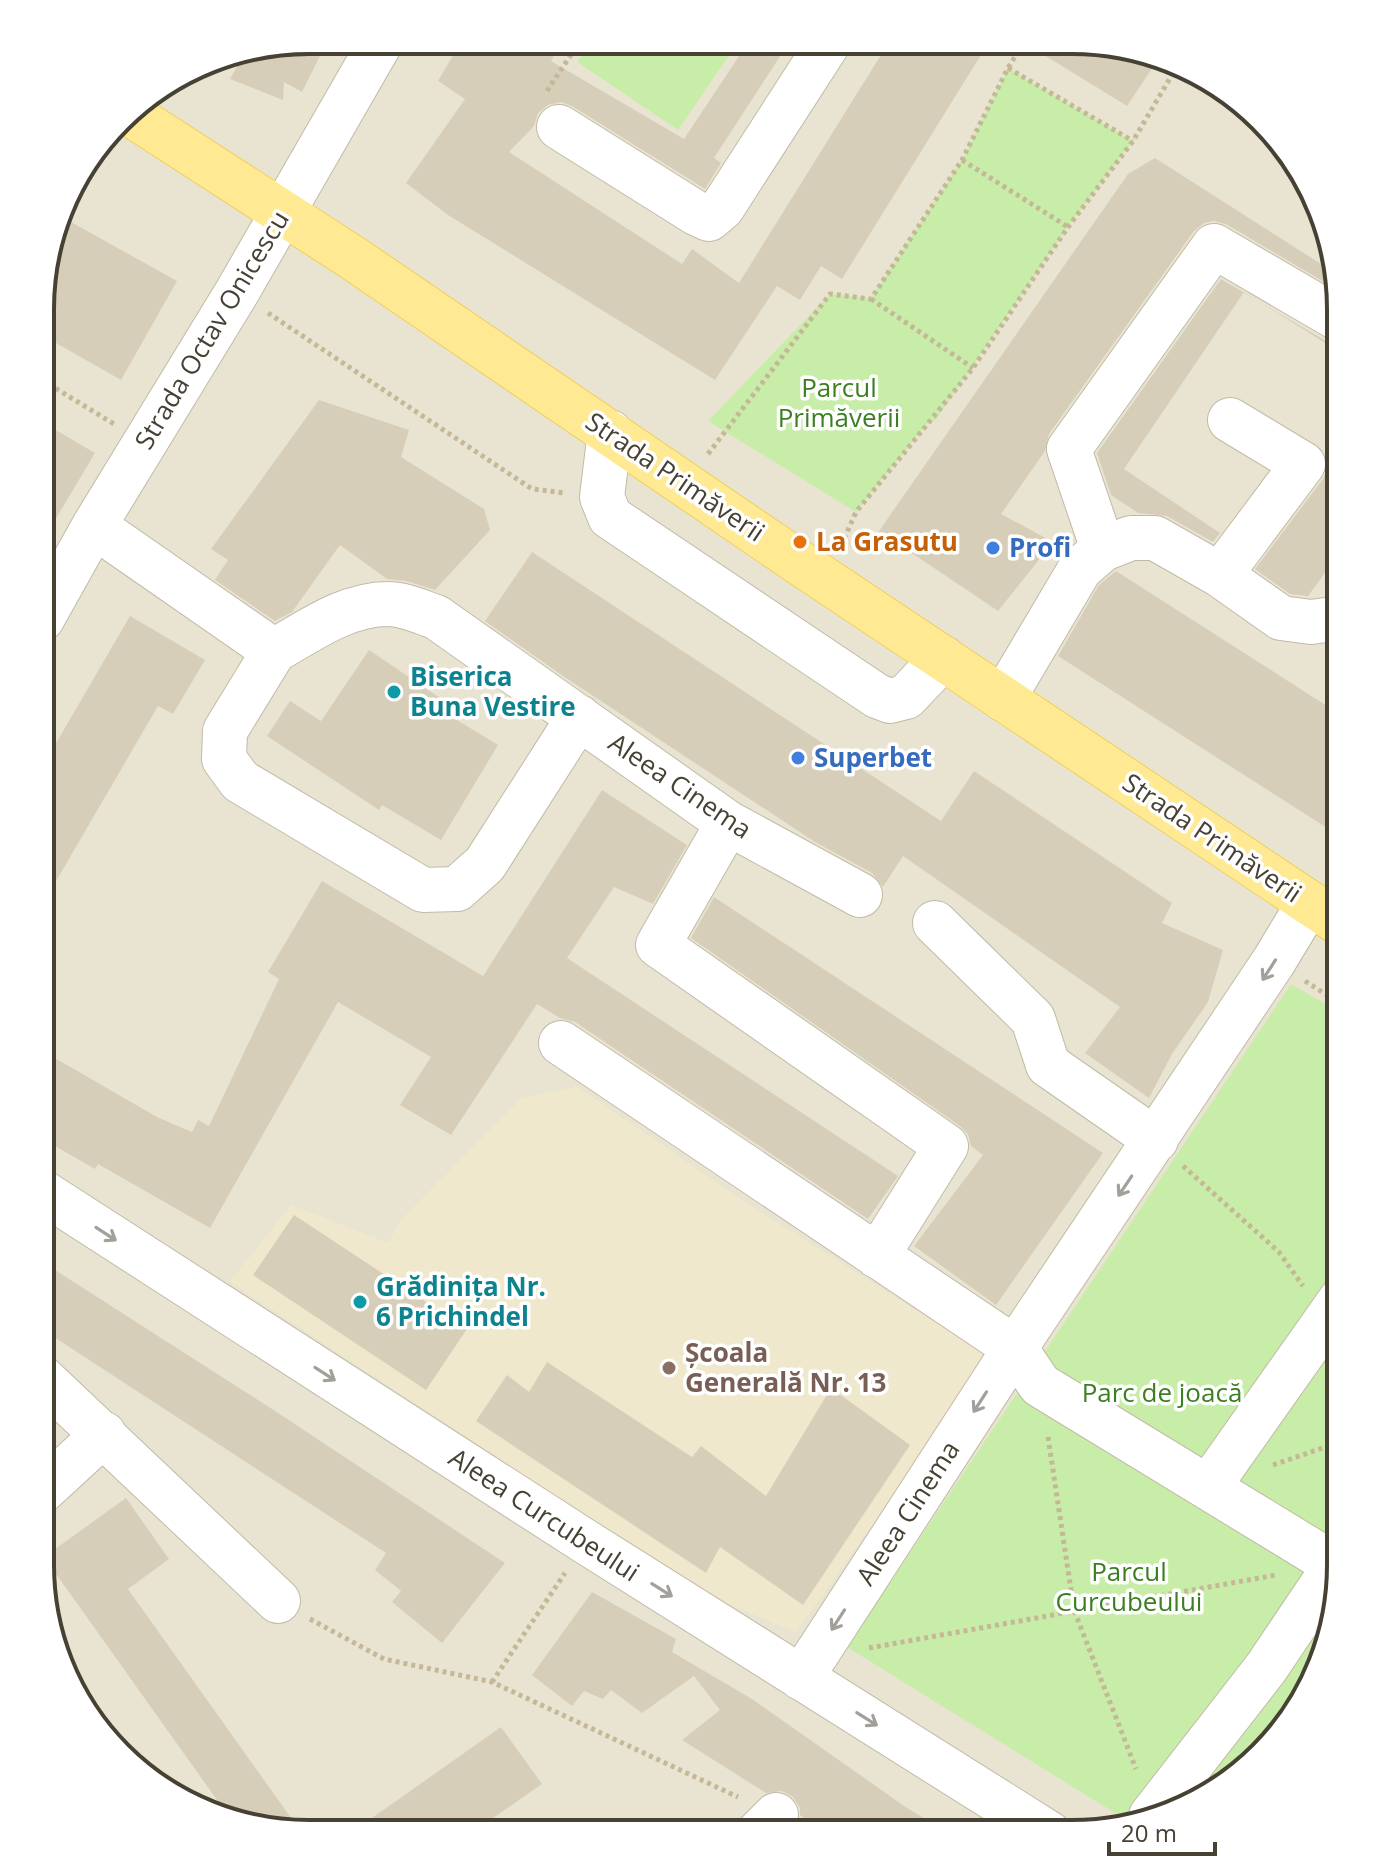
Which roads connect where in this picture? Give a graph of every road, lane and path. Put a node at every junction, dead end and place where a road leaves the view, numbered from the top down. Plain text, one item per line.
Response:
1 (374, 54) edge
2 (821, 54) edge
3 (1017, 54) edge
4 (1008, 68) junction
5 (1172, 75) edge
6 (139, 119) edge
7 (559, 127) dead end
8 (1133, 141) junction
9 (962, 160) junction
10 (283, 212) junction
11 (1068, 227) junction
12 (237, 292) junction
13 (871, 299) junction
14 (1327, 312) edge
15 (973, 368) junction
16 (54, 387) edge
17 (1230, 420) dead end
18 (610, 432) junction
19 (145, 443) junction
20 (686, 484) junction
21 (602, 497) junction
22 (94, 526) junction
23 (1103, 549) junction
24 (1220, 575) junction
25 (826, 580) junction
26 (54, 598) edge
27 (1327, 620) edge
28 (274, 651) junction
29 (943, 658) junction
30 (1003, 699) junction
31 (579, 717) junction
32 (728, 823) junction
33 (860, 895) dead end
34 (1325, 913) edge
35 (935, 923) dead end
36 (561, 1043) dead end
37 (1156, 1140) junction
38 (54, 1199) edge
39 (877, 1256) junction
40 (1326, 1304) edge
41 (1326, 1328) edge
42 (1015, 1348) junction
43 (1040, 1385) junction
44 (54, 1389) edge
45 (104, 1434) junction
46 (54, 1480) edge
47 (1209, 1486) junction
48 (586, 1542) junction
49 (1326, 1555) edge
50 (1326, 1564) edge
51 (1326, 1580) edge
52 (278, 1601) joint
53 (1074, 1610) junction
54 (867, 1649) dead end
55 (801, 1678) junction
56 (492, 1682) junction
57 (1159, 1804) edge
58 (1150, 1807) edge
59 (759, 1820) edge
60 (1028, 1820) edge

1 - 10 street, Strada Octav Onicescu
2 - 7 street
3 - 4 path
4 - 8 path
4 - 9 path
5 - 8 path
6 - 10 main road, Strada Primăverii
8 - 11 path
9 - 11 path
9 - 13 path
10 - 12 street, Strada Octav Onicescu
10 - 18 main road, Strada Primăverii
11 - 15 path
12 - 19 street, Strada Octav Onicescu
12 - 21 path
13 - 15 path
13 - 20 path
14 - 23 street
15 - 25 path
16 - 19 path
17 - 24 street
18 - 20 main road, Strada Primăverii
18 - 21 street
19 - 22 street, Strada Octav Onicescu
20 - 25 main road, Strada Primăverii
21 - 29 street
22 - 26 street, Strada Octav Onicescu
22 - 28 street
23 - 24 street
23 - 30 street
24 - 27 street
25 - 29 main road, Strada Primăverii
28 - 31 street, Aleea Cinema
28 - 31 street
29 - 30 main road, Strada Primăverii
30 - 34 main road, Strada Primăverii
31 - 32 street, Aleea Cinema
32 - 33 street, Aleea Cinema
32 - 39 street
34 -> 37 street, Aleea Cinema
35 - 37 street
36 - 39 street
37 - 40 path
37 -> 42 street, Aleea Cinema
38 -> 48 street, Aleea Curcubeului
39 - 42 street
41 - 47 street
42 - 43 street
42 -> 55 street, Aleea Cinema
43 - 47 street
43 - 53 path
44 - 45 street
45 - 46 street
45 - 52 street
47 - 49 street
48 -> 55 street, Aleea Curcubeului
48 - 56 path
50 - 53 path
51 - 57 street
52 - 56 path
53 - 54 path
53 - 58 path
55 -> 60 street, Aleea Curcubeului
56 - 59 path

